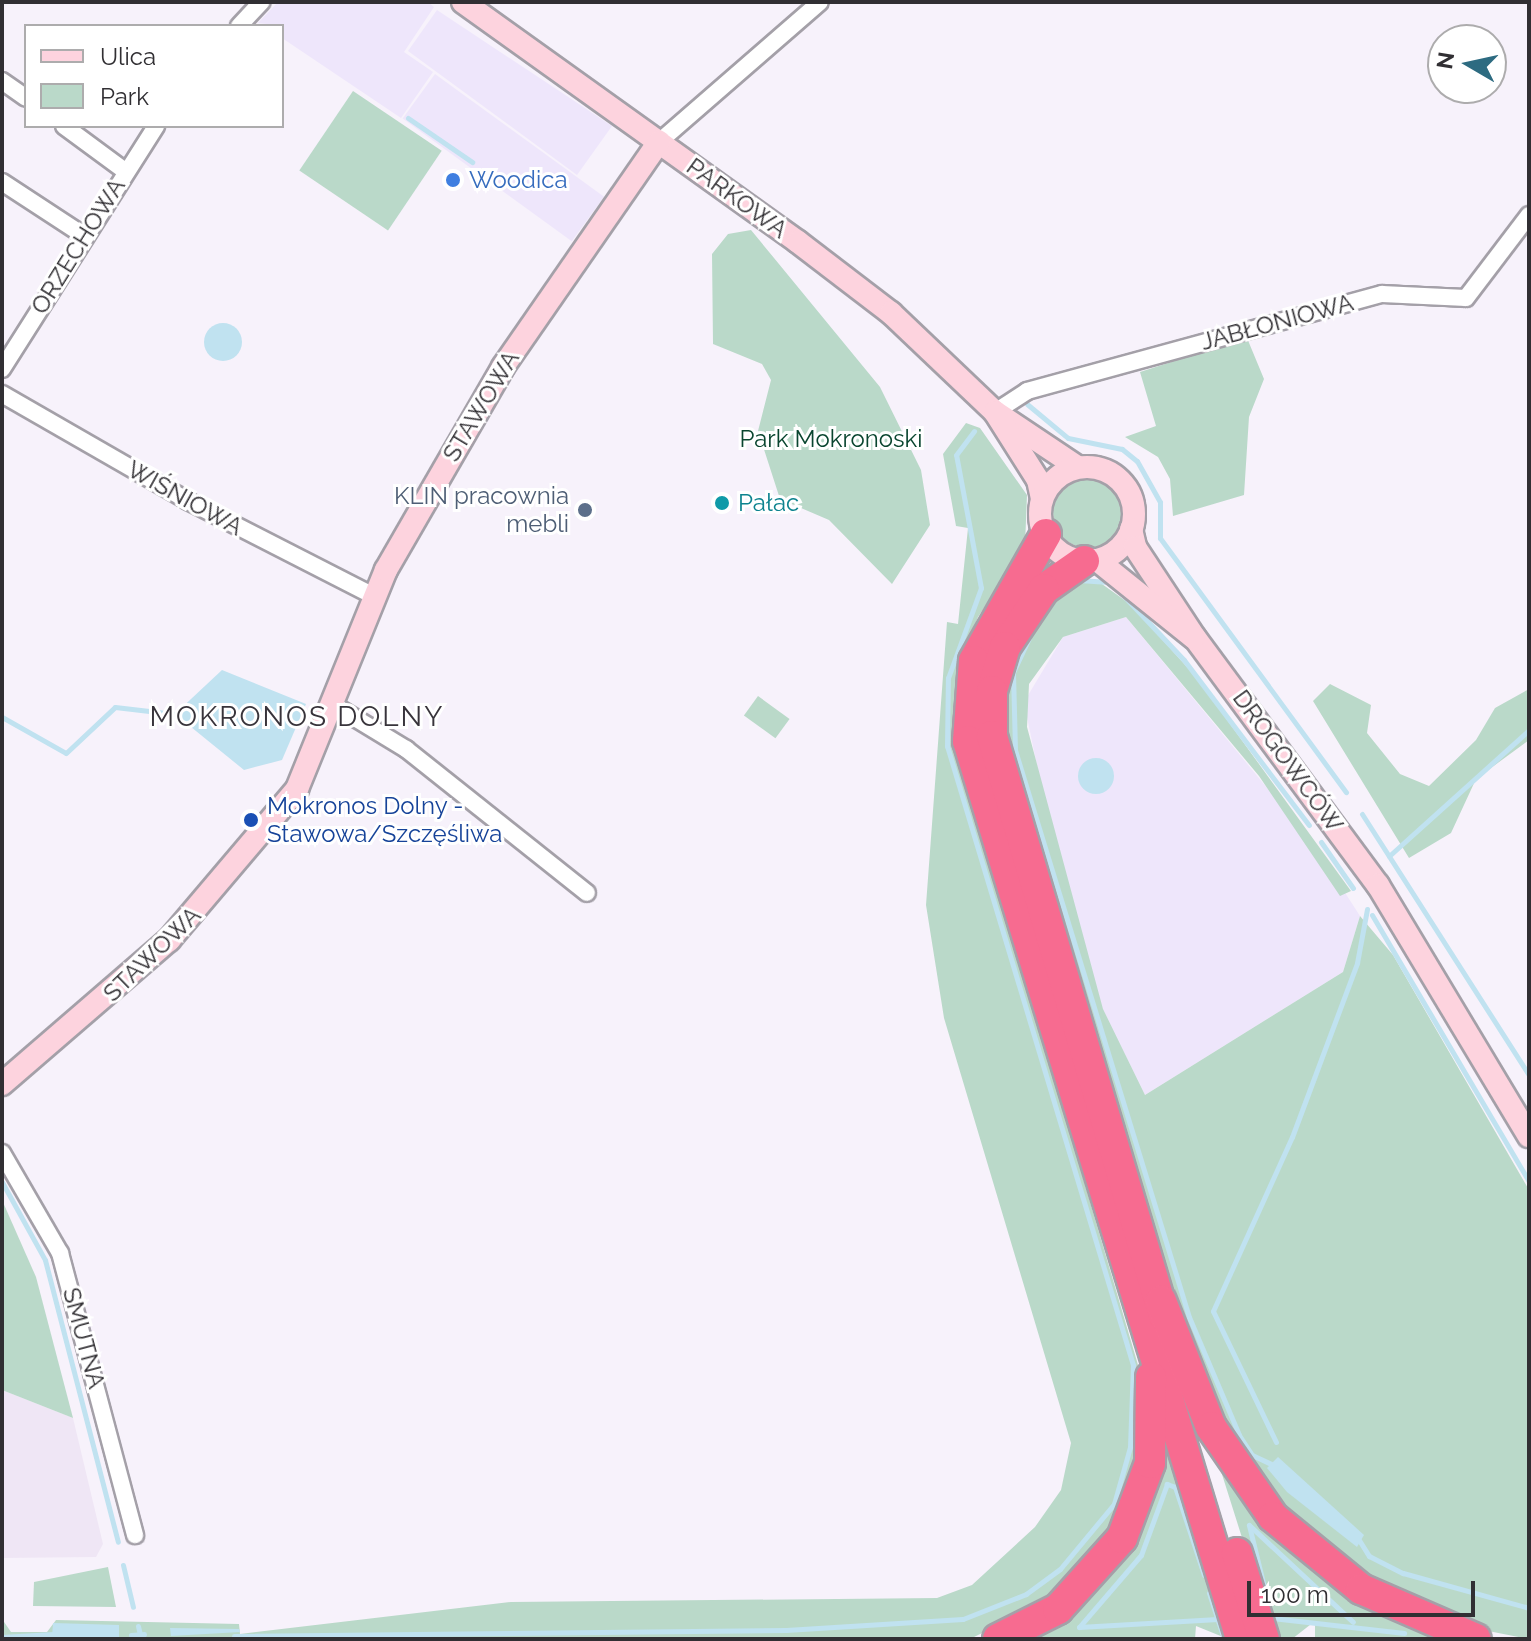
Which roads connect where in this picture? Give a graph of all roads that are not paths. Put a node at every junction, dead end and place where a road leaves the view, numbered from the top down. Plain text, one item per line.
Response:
1 (261, 2) edge
2 (463, 2) edge
3 (820, 2) edge
4 (241, 24) edge
5 (2, 81) edge
6 (24, 97) edge
7 (67, 128) edge
8 (155, 128) edge
9 (659, 142) junction
10 (125, 171) junction
11 (2, 182) edge
12 (1529, 215) edge
13 (83, 235) junction
14 (2, 369) edge
15 (2, 394) edge
16 (995, 412) junction
17 (1076, 466) junction
18 (1042, 499) junction
19 (1131, 529) junction
20 (1046, 534) junction
21 (1090, 561) junction
22 (372, 595) junction
23 (1195, 638) junction
24 (332, 704) junction
25 (587, 893) dead end
26 (2, 1084) edge
27 (1529, 1136) edge
28 (2, 1153) edge
29 (1118, 1239) junction
30 (1161, 1301) junction
31 (135, 1535) dead end
32 (998, 1639) edge
33 (1241, 1639) edge
34 (1264, 1639) edge
35 (1476, 1639) edge

1 - 4 street
2 - 9 main road, PARKOWA
3 - 9 street
5 - 6 street
7 - 10 street
8 - 10 street, ORZECHOWA
9 - 16 main road, PARKOWA
9 - 22 main road, STAWOWA
10 - 13 street, ORZECHOWA
11 - 13 street
12 - 16 street, JABŁONIOWA
13 - 14 street, ORZECHOWA
15 - 22 street, WIŚNIOWA
16 - 17 main road, PARKOWA
16 - 18 main road, PARKOWA
17 - 18 main road
17 - 19 main road
18 - 20 main road
19 - 21 main road
19 - 23 main road, DROGOWCÓW
20 - 21 main road
20 - 29 highway
21 - 23 main road, DROGOWCÓW
21 - 30 highway
22 - 24 main road, STAWOWA
23 - 27 main road, DROGOWCÓW
24 - 25 street
24 - 26 main road, STAWOWA
28 - 31 street, SMUTNA
29 - 32 highway
29 - 33 highway
30 - 34 highway
30 - 35 highway

